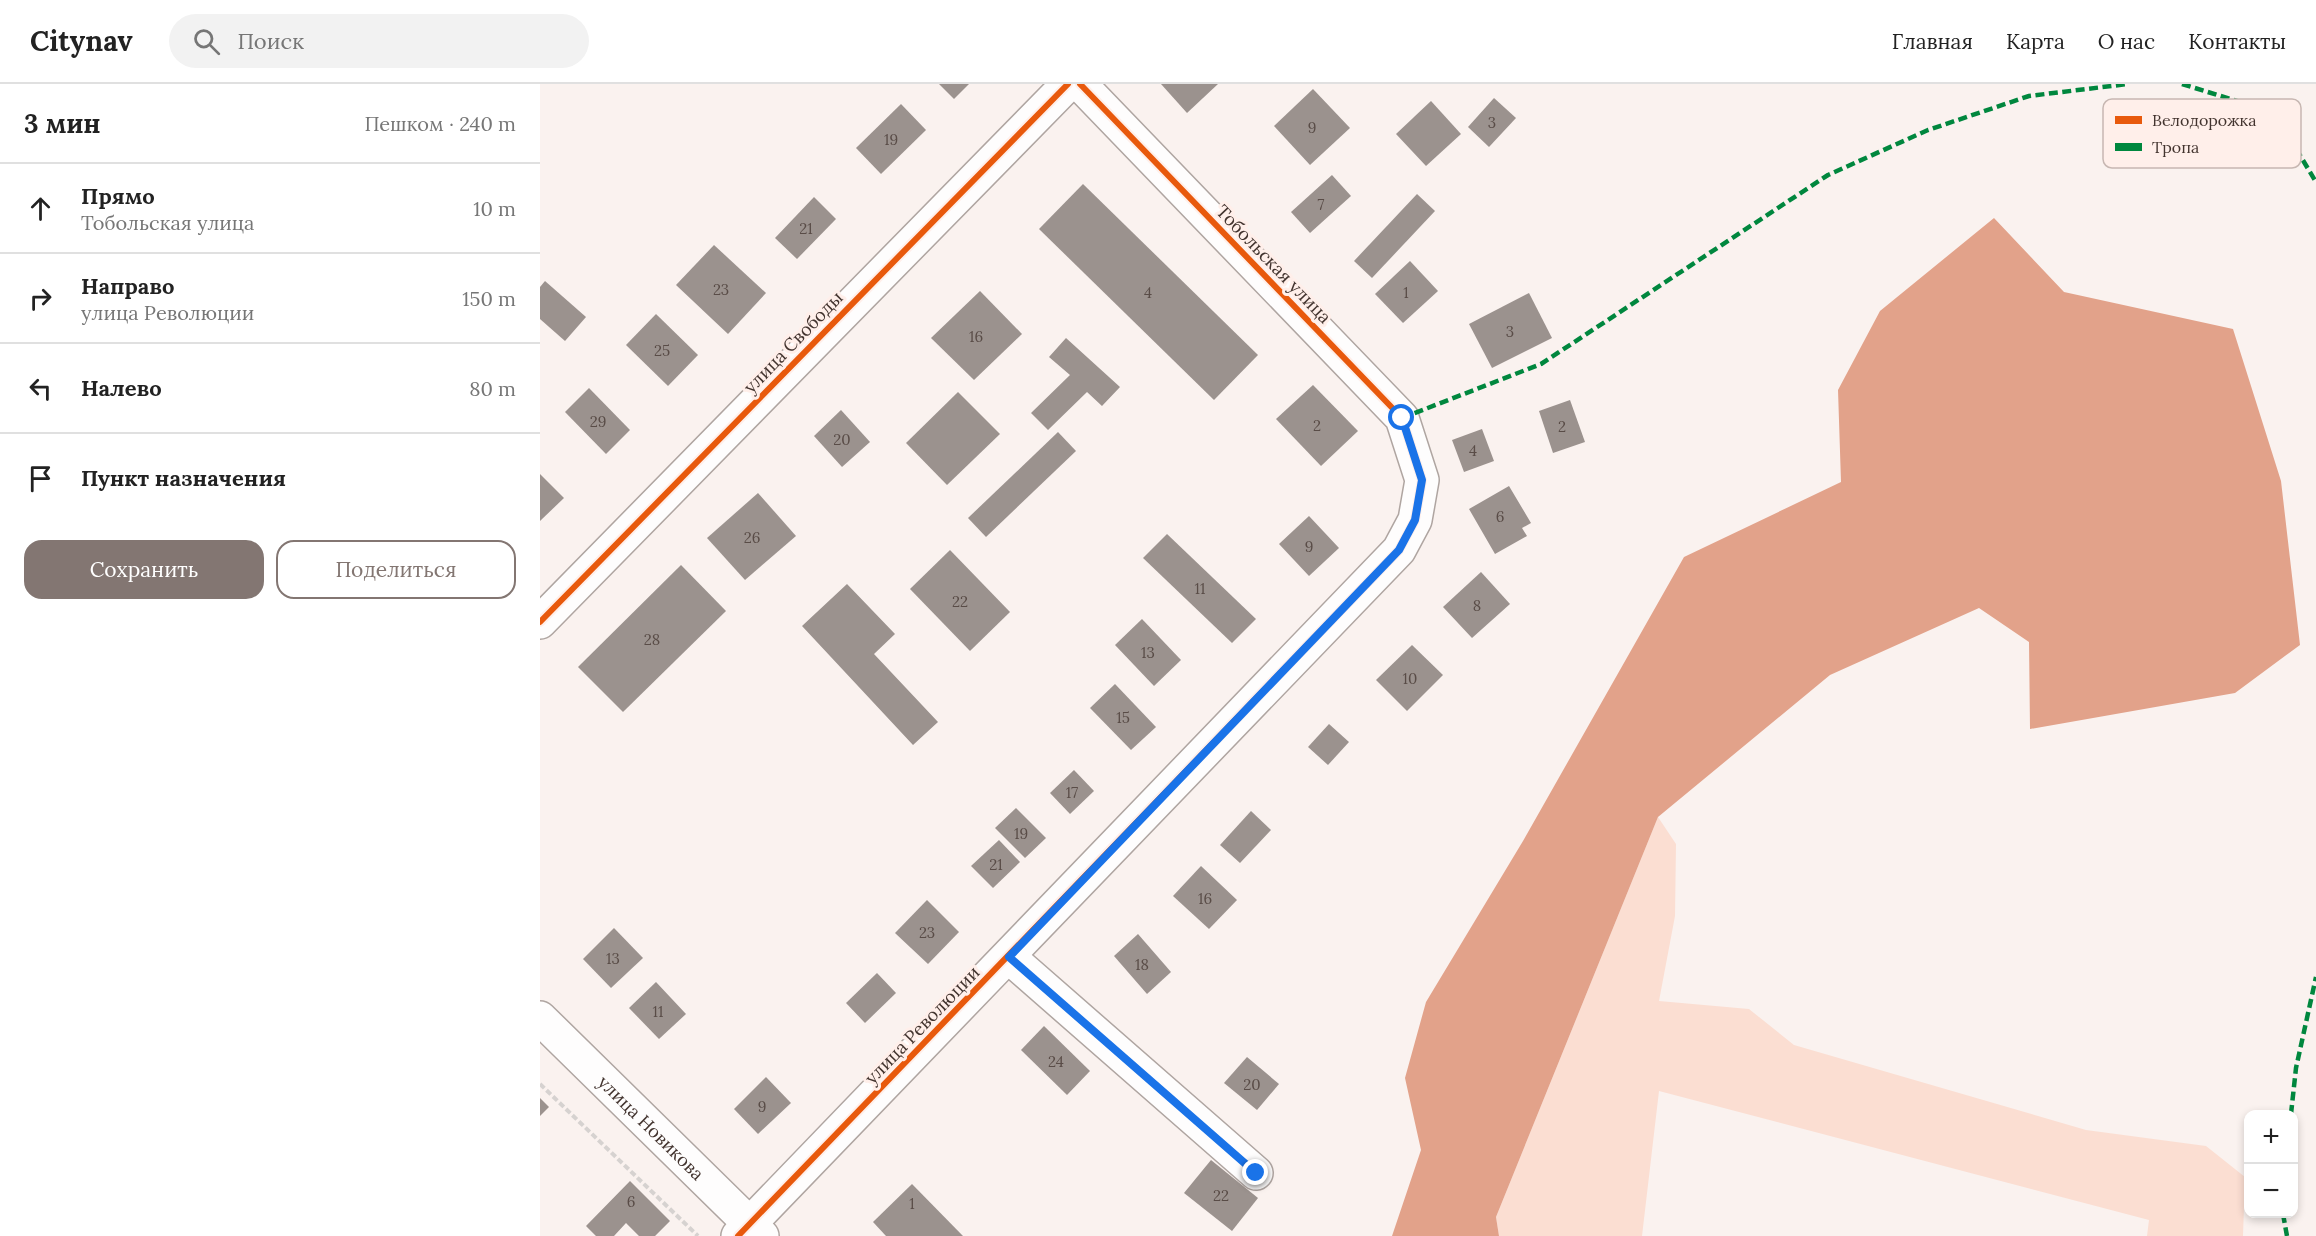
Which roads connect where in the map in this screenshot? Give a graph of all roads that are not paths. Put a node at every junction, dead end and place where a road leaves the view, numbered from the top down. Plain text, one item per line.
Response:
1 (1068, 84) edge
2 (1080, 84) edge
3 (1422, 480) joint
4 (540, 622) edge
5 (1009, 957) junction
6 (540, 1017) edge
7 (1256, 1173) dead end
8 (750, 1232) edge

1 - 4 street, улица Свободы
2 - 3 street, Тобольская улица
3 - 5 street, улица Революции
5 - 7 street
5 - 8 street, улица Революции
6 - 8 street, улица Новикова

